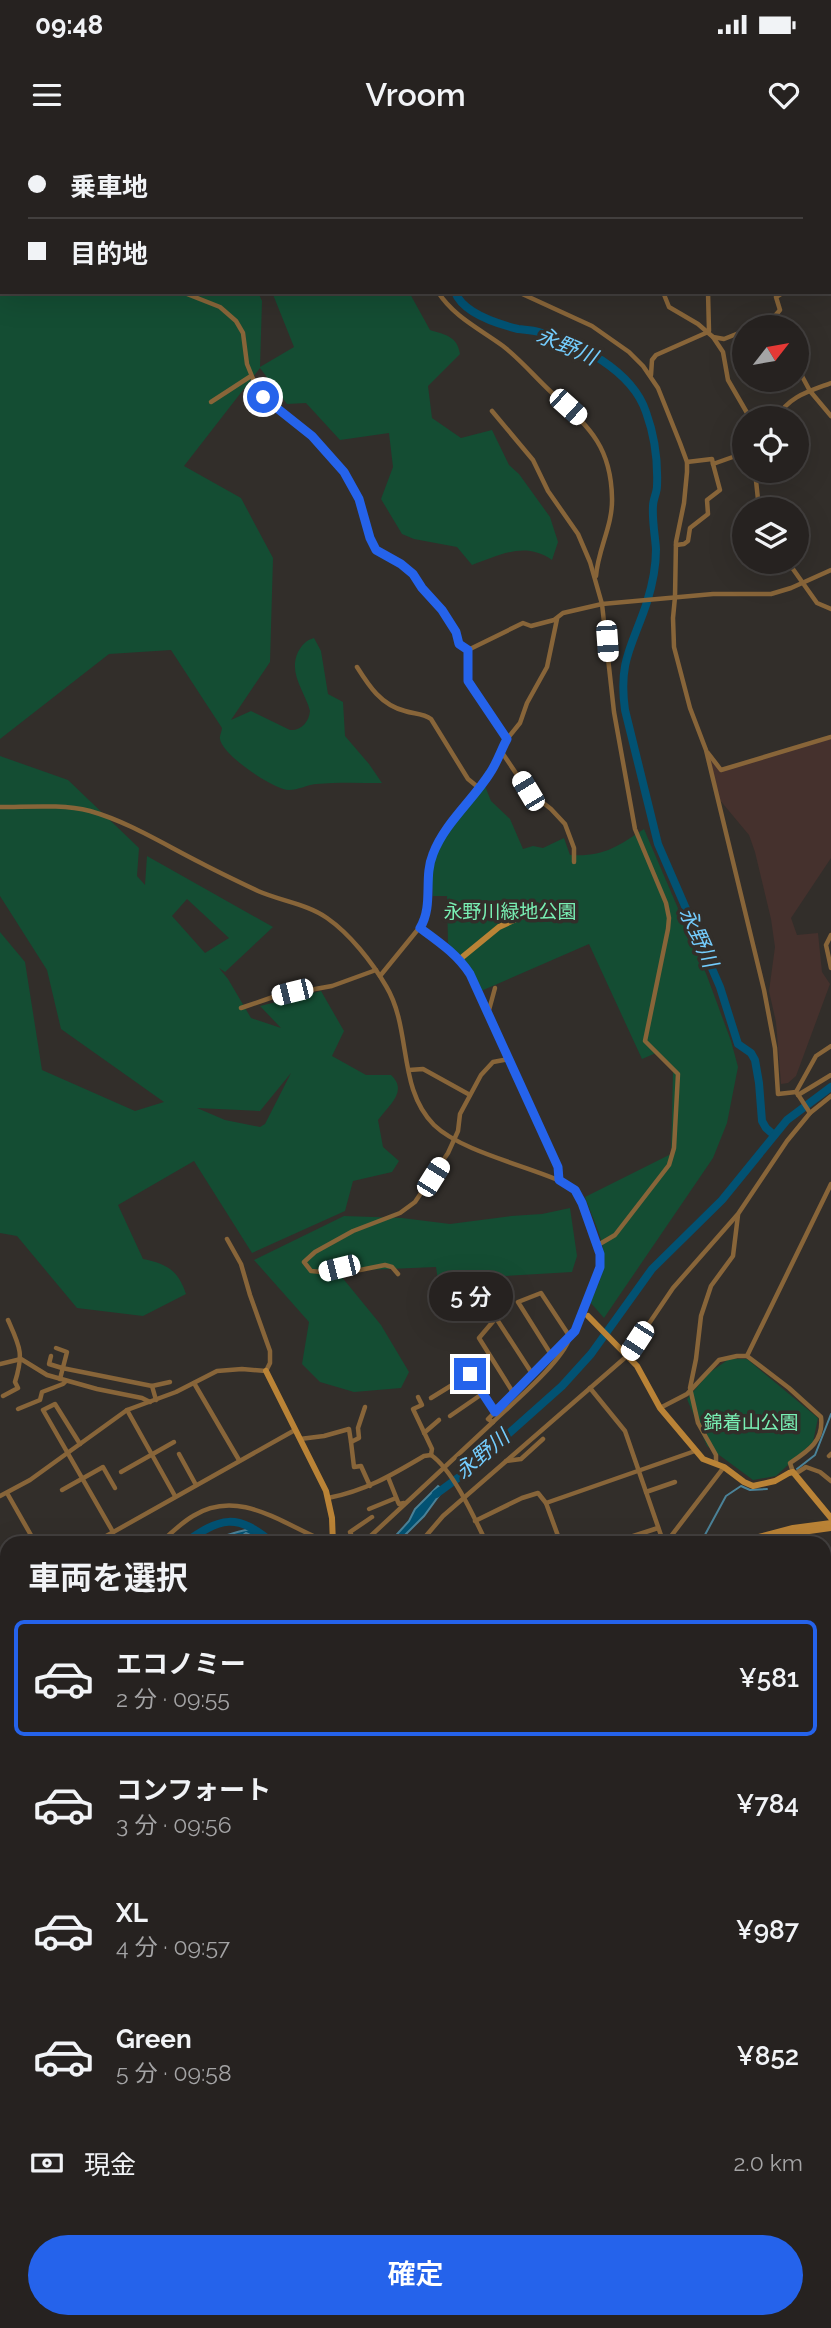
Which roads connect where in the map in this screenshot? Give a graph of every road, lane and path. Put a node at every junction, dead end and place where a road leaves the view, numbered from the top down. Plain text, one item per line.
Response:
1 (187, 294) edge
2 (440, 294) edge
3 (522, 294) edge
4 (664, 294) edge
5 (708, 294) edge
6 (780, 294) edge
7 (776, 315) edge
8 (709, 331) junction
9 (732, 336) edge
10 (713, 337) junction
11 (251, 376) junction
12 (651, 376) junction
13 (831, 383) edge
14 (810, 391) junction
15 (211, 402) dead end
16 (743, 406) edge
17 (784, 406) edge
18 (492, 411) dead end
19 (831, 416) edge
20 (732, 457) edge
21 (687, 462) junction
22 (713, 464) junction
23 (676, 545) junction
24 (831, 570) edge
25 (796, 574) edge
26 (596, 582) junction
27 (802, 584) junction
28 (675, 597) junction
29 (602, 604) junction
30 (831, 610) edge
31 (557, 619) junction
32 (468, 650) junction
33 (357, 667) dead end
34 (831, 737) edge
35 (507, 739) junction
36 (706, 750) junction
37 (501, 751) junction
38 (479, 788) junction
39 (0, 807) edge
40 (574, 862) dead end
41 (548, 905) dead end
42 (420, 928) junction
43 (831, 935) edge
44 (460, 960) junction
45 (831, 968) edge
46 (376, 970) junction
47 (380, 976) junction
48 (495, 988) dead end
49 (241, 1008) dead end
50 (488, 1012) junction
51 (831, 1046) edge
52 (509, 1059) junction
53 (408, 1070) junction
54 (831, 1075) edge
55 (470, 1095) junction
56 (798, 1095) junction
57 (831, 1096) edge
58 (810, 1112) junction
59 (454, 1140) junction
60 (559, 1180) junction
61 (831, 1184) edge
62 (738, 1214) junction
63 (228, 1239) dead end
64 (598, 1245) junction
65 (398, 1275) dead end
66 (586, 1313) junction
67 (8, 1320) dead end
68 (570, 1337) junction
69 (56, 1348) dead end
70 (625, 1354) junction
71 (51, 1356) dead end
72 (552, 1356) junction
73 (747, 1356) junction
74 (21, 1359) junction
75 (463, 1362) dead end
76 (0, 1364) edge
77 (62, 1368) junction
78 (266, 1371) junction
79 (470, 1374) junction
80 (533, 1375) junction
81 (63, 1380) junction
82 (170, 1382) dead end
83 (194, 1383) junction
84 (152, 1386) junction
85 (590, 1388) junction
86 (691, 1391) junction
87 (482, 1394) junction
88 (514, 1394) junction
89 (3, 1396) dead end
90 (418, 1397) dead end
91 (431, 1398) dead end
92 (153, 1401) junction
93 (365, 1407) dead end
94 (660, 1408) junction
95 (18, 1409) dead end
96 (127, 1410) junction
97 (495, 1412) junction
98 (450, 1416) dead end
99 (439, 1420) dead end
100 (493, 1422) junction
101 (295, 1430) junction
102 (424, 1434) junction
103 (299, 1439) junction
104 (543, 1439) dead end
105 (174, 1442) dead end
106 (351, 1442) junction
107 (80, 1444) junction
108 (695, 1451) junction
109 (68, 1452) junction
110 (179, 1454) dead end
111 (152, 1455) junction
112 (431, 1455) junction
113 (239, 1461) junction
114 (506, 1461) junction
115 (716, 1464) junction
116 (724, 1467) junction
117 (444, 1469) junction
118 (638, 1470) junction
119 (121, 1472) dead end
120 (794, 1473) junction
121 (388, 1477) junction
122 (83, 1479) junction
123 (831, 1481) edge
124 (675, 1482) dead end
125 (196, 1485) junction
126 (370, 1486) junction
127 (115, 1488) dead end
128 (62, 1490) dead end
129 (646, 1492) junction
130 (7, 1493) junction
131 (0, 1496) edge
132 (175, 1496) junction
133 (463, 1496) junction
134 (328, 1498) junction
135 (396, 1498) junction
136 (407, 1502) junction
137 (546, 1503) junction
138 (369, 1509) dead end
139 (372, 1517) dead end
140 (475, 1521) junction
141 (831, 1523) edge
142 (658, 1528) junction
143 (113, 1532) junction
144 (31, 1536) edge
145 (106, 1536) edge
146 (168, 1536) edge
147 (316, 1536) edge
148 (332, 1536) edge
149 (352, 1536) edge
150 (372, 1536) edge
151 (426, 1536) edge
152 (482, 1536) edge
153 (558, 1536) edge
154 (633, 1536) edge
155 (662, 1536) edge
156 (671, 1536) edge
157 (762, 1536) edge
158 (783, 1536) edge

1 - 11 street
2 - 26 street
3 - 12 street
4 - 8 street
5 - 8 street
6 - 7 street
8 - 10 street
8 - 12 street
9 - 10 street
10 - 16 street
11 - 15 street
11 - 32 street
12 - 21 street
13 - 14 street
14 - 17 street
14 - 19 street
18 - 26 street
20 - 22 street
21 - 22 street
21 - 23 street
22 - 23 street
23 - 28 street
24 - 27 street
25 - 27 street
26 - 29 street
27 - 28 street
27 - 30 street
28 - 29 street
28 - 36 street
29 - 31 street
29 - 64 street
31 - 32 street
31 - 35 street
32 - 35 street
33 - 38 street
34 - 36 street
35 - 37 street
36 - 56 street
37 - 38 street
37 - 40 street
38 - 42 street
39 - 46 street
41 - 44 street
42 - 44 street
42 - 47 street
43 - 45 street
44 - 50 street
46 - 47 street
46 - 49 street
47 - 53 street
48 - 50 street
50 - 52 street
51 - 56 street
52 - 55 street
52 - 60 street
53 - 55 street
53 - 59 street
54 - 56 street
55 - 59 street
56 - 58 street
57 - 58 street
58 - 62 street
59 - 60 street
59 - 65 street
60 - 64 street
61 - 73 street
62 - 70 street
62 - 86 street
63 - 78 street
64 - 66 street
66 - 68 street
66 - 70 street
67 - 74 street
68 - 72 street
68 - 72 street
68 - 100 street
69 - 77 street
70 - 85 street
70 - 94 street
71 - 77 street
72 - 80 street
73 - 86 street
73 - 120 street
74 - 76 street
74 - 81 street
74 - 89 street
75 - 79 street
77 - 81 street
77 - 84 street
78 - 83 street
78 - 101 street
79 - 87 street
79 - 91 street
80 - 88 street
80 - 88 street
81 - 92 street
81 - 95 street
82 - 84 street
83 - 92 street
83 - 113 street
84 - 92 street
85 - 114 street
85 - 118 street
86 - 94 street
86 - 115 street
87 - 97 street
87 - 98 street
88 - 97 street
90 - 102 street
92 - 96 street
93 - 106 street
94 - 108 street
96 - 107 street
96 - 111 street
97 - 100 street
99 - 102 street
100 - 117 street
101 - 103 street
101 - 113 street
102 - 112 street
103 - 106 street
103 - 134 street
104 - 114 street
105 - 111 street
106 - 126 street
107 - 109 street
107 - 109 street
108 - 115 street
108 - 118 street
109 - 122 street
109 - 130 street
110 - 125 street
111 - 119 street
111 - 132 street
112 - 117 street
112 - 121 street
113 - 125 street
114 - 133 street
115 - 116 street
116 - 120 street
116 - 156 street
117 - 133 street
117 - 136 street
118 - 129 street
118 - 137 street
120 - 123 street
120 - 141 street
121 - 126 street
121 - 135 street
122 - 127 street
122 - 128 street
122 - 143 street
124 - 129 street
125 - 132 street
126 - 134 street
129 - 142 street
130 - 131 street
130 - 144 street
132 - 143 street
133 - 140 street
133 - 151 street
134 - 148 street
135 - 136 street
135 - 138 street
136 - 150 street
137 - 140 street
137 - 153 street
139 - 149 street
140 - 152 street
141 - 157 street
141 - 158 street
142 - 154 street
142 - 155 street
143 - 145 street
146 - 147 street

